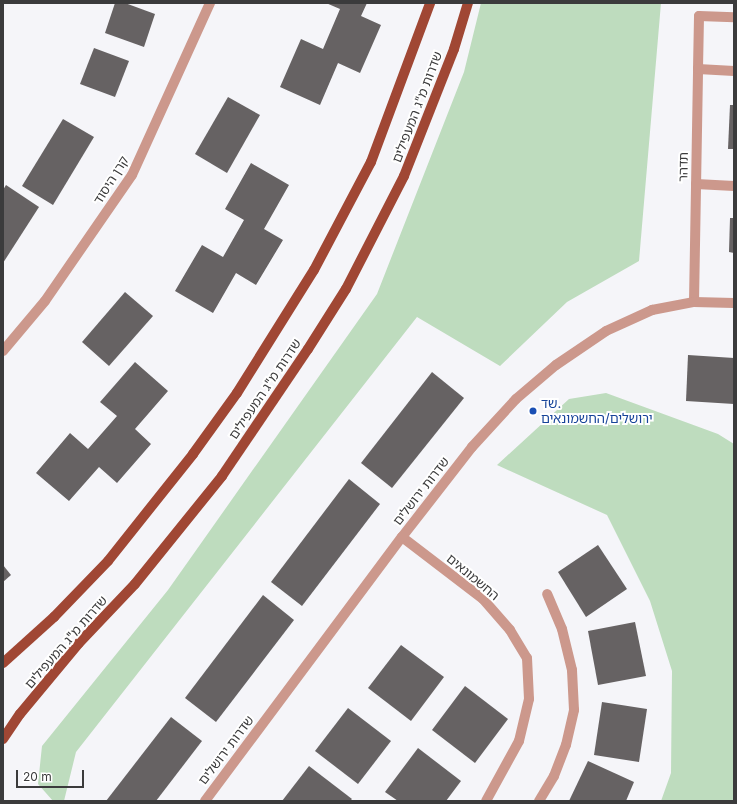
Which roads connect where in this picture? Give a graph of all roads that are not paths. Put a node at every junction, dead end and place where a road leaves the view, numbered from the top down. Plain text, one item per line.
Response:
1 (210, 3) edge
2 (430, 3) edge
3 (468, 3) edge
4 (734, 18) edge
5 (698, 69) junction
6 (734, 71) edge
7 (696, 184) junction
8 (734, 186) edge
9 (694, 302) junction
10 (734, 303) edge
11 (3, 351) edge
12 (402, 537) junction
13 (547, 594) dead end
14 (3, 663) edge
15 (3, 739) edge
16 (205, 801) edge
17 (486, 801) edge
18 (539, 801) edge

1 - 11 street, קרן היסוד
2 - 14 main road, שדרות מ"ג המעפילים
3 - 15 main road, שדרות מ"ג המעפילים
4 - 5 street, תדהר
5 - 6 street
5 - 7 street, תדהר
7 - 8 street
7 - 9 street, תדהר
9 - 10 street, שדרות ירושלים
9 - 12 street, שדרות ירושלים
12 - 16 street, שדרות ירושלים
12 - 17 street, החשמונאים
13 - 18 street

